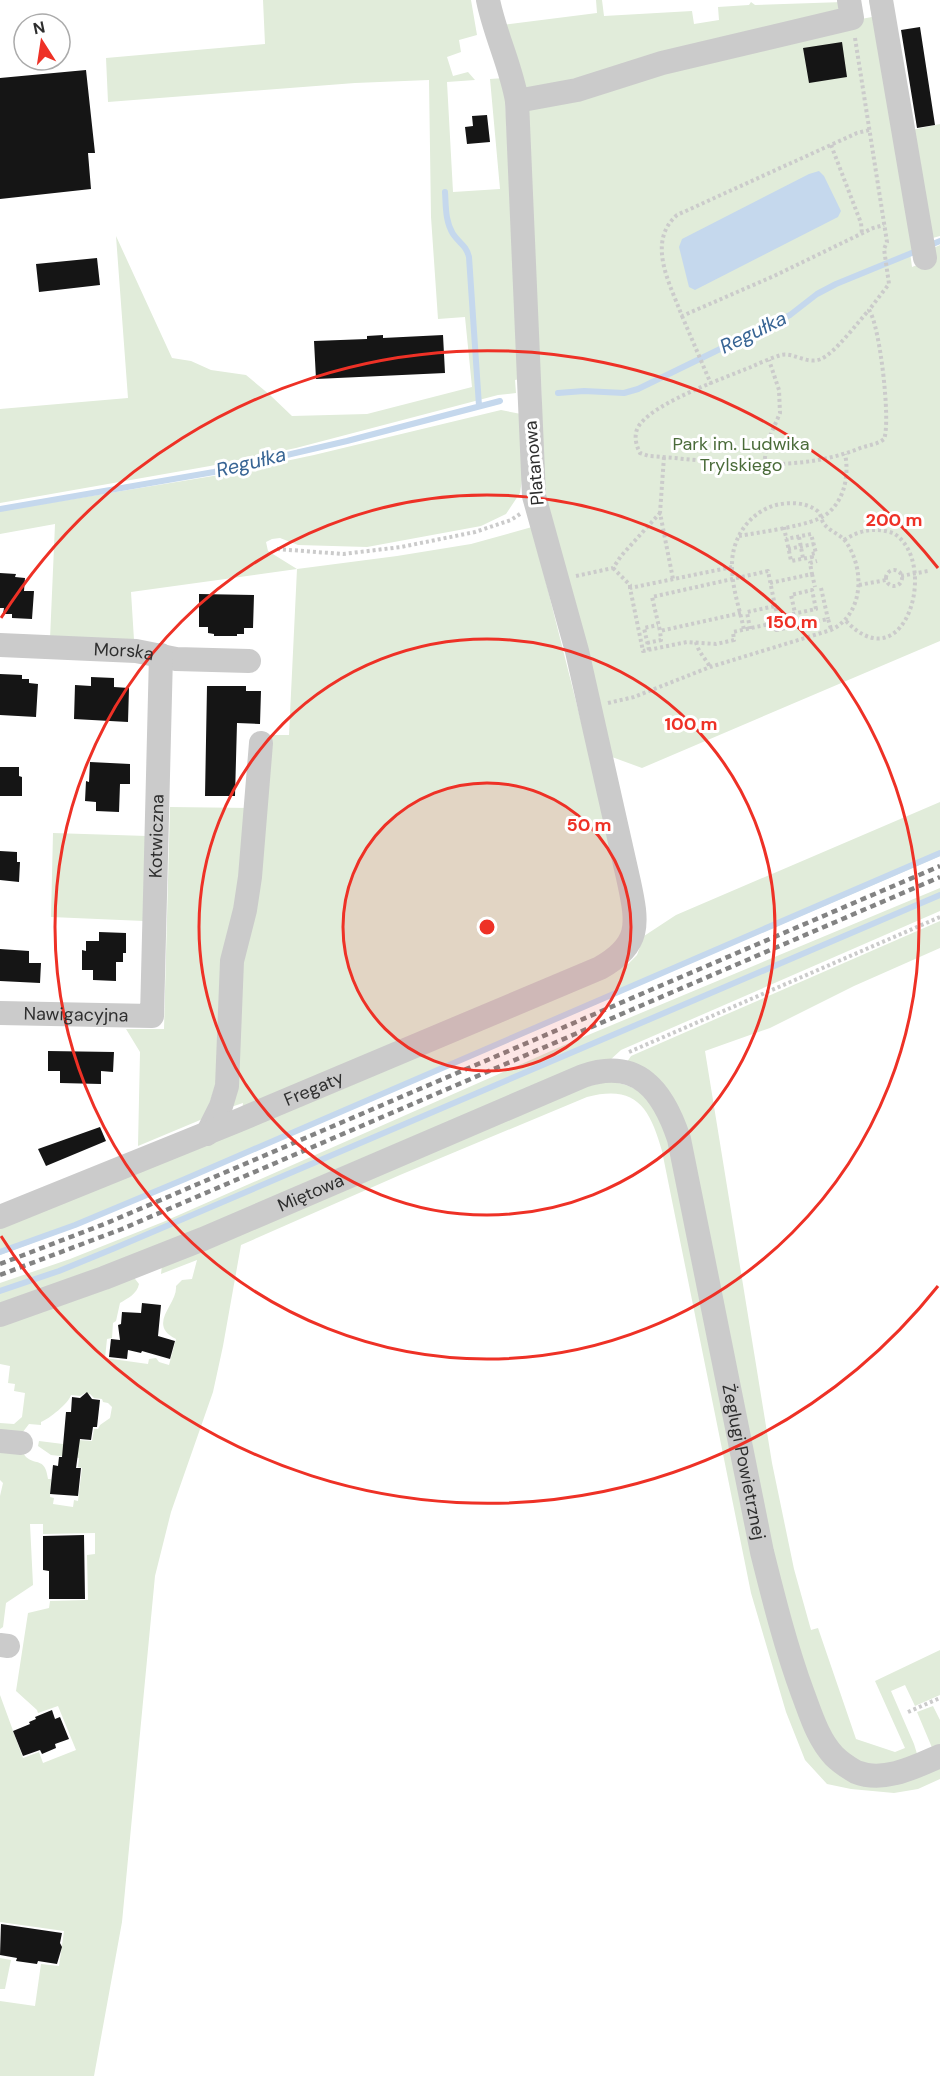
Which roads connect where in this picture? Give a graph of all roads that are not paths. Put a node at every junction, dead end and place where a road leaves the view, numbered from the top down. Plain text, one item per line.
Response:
1 (488, 0) edge
2 (881, 0) edge
3 (851, 9) edge
4 (517, 101) junction
5 (923, 248) dead end
6 (0, 645) edge
7 (160, 655) junction
8 (249, 661) dead end
9 (261, 743) dead end
10 (623, 952) joint
11 (0, 1013) edge
12 (152, 1017) joint
13 (616, 1071) joint
14 (207, 1134) junction
15 (0, 1217) edge
16 (0, 1315) edge
17 (940, 1756) edge

1 - 4 street, Platanowa
2 - 5 street
3 - 4 street
4 - 10 street, Platanowa
6 - 7 street, Morska
7 - 8 street, Morska
7 - 12 street, Kotwiczna
9 - 14 street
10 - 14 street, Fregaty
11 - 12 street, Nawigacyjna
13 - 16 street, Miętowa
13 - 17 street, Żeglugi Powietrznej
14 - 15 street, Fregaty

